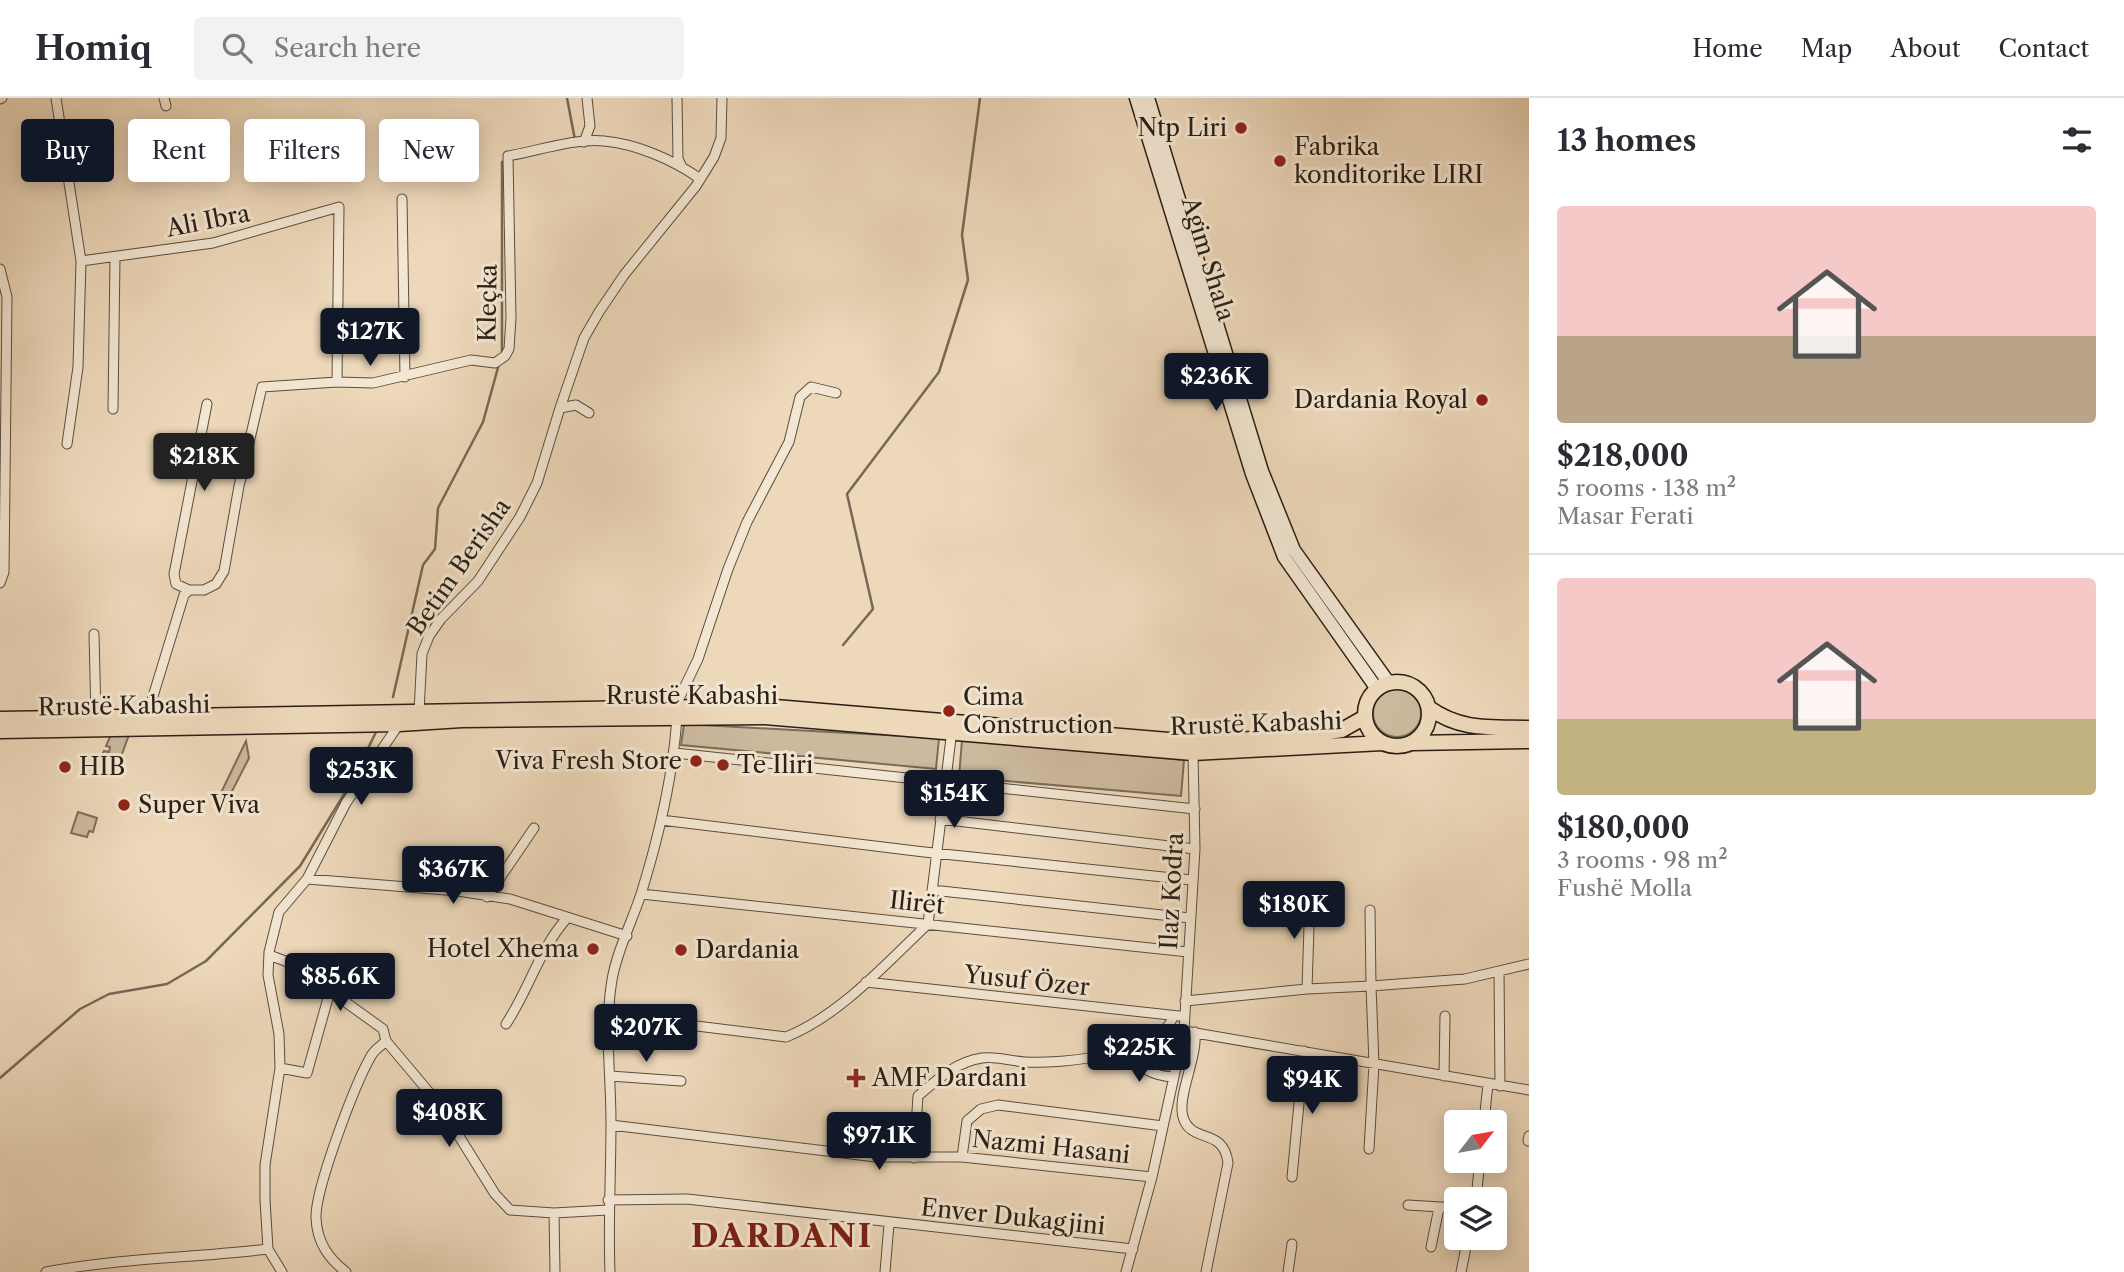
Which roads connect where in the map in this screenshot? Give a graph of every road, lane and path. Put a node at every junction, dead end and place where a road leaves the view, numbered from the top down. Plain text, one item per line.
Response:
1 (56, 98) edge
2 (587, 98) edge
3 (677, 98) edge
4 (722, 98) edge
5 (1136, 98) edge
6 (1148, 98) edge
7 (584, 142) junction
8 (682, 167) junction
9 (699, 178) junction
10 (402, 199) dead end
11 (115, 257) junction
12 (81, 261) junction
13 (0, 269) edge
14 (4, 297) edge
15 (405, 377) junction
16 (337, 383) junction
17 (836, 393) dead end
18 (207, 404) dead end
19 (559, 408) junction
20 (113, 409) dead end
21 (589, 413) dead end
22 (67, 444) dead end
23 (0, 583) edge
24 (189, 590) junction
25 (94, 634) dead end
26 (1383, 686) junction
27 (1429, 708) junction
28 (419, 711) junction
29 (676, 711) junction
30 (146, 716) junction
31 (96, 717) junction
32 (1365, 717) junction
33 (0, 719) edge
34 (399, 724) junction
35 (952, 727) junction
36 (1529, 728) edge
37 (0, 731) edge
38 (1529, 741) edge
39 (1382, 743) junction
40 (1412, 743) junction
41 (675, 753) junction
42 (1193, 753) junction
43 (945, 779) junction
44 (1195, 808) junction
45 (940, 819) junction
46 (661, 820) junction
47 (534, 828) dead end
48 (1195, 849) junction
49 (936, 854) junction
50 (307, 879) junction
51 (1192, 880) junction
52 (932, 890) junction
53 (641, 894) junction
54 (1310, 895) dead end
55 (487, 897) junction
56 (1370, 910) dead end
57 (567, 918) junction
58 (1190, 918) junction
59 (928, 924) junction
60 (627, 936) junction
61 (1188, 953) junction
62 (269, 955) junction
63 (1529, 964) edge
64 (1499, 971) junction
65 (866, 982) junction
66 (1371, 986) junction
67 (1307, 989) junction
68 (330, 990) junction
69 (1185, 1002) junction
70 (607, 1015) junction
71 (1184, 1016) junction
72 (1445, 1016) dead end
73 (1173, 1017) junction
74 (506, 1024) dead end
75 (1184, 1031) junction
76 (1195, 1032) junction
77 (386, 1041) junction
78 (1123, 1051) junction
79 (1304, 1051) junction
80 (1374, 1064) junction
81 (280, 1068) junction
82 (610, 1076) junction
83 (1444, 1076) junction
84 (1174, 1077) junction
85 (681, 1081) dead end
86 (1488, 1084) junction
87 (1500, 1086) junction
88 (1529, 1090) edge
89 (1485, 1110) edge
90 (611, 1125) junction
91 (1163, 1126) junction
92 (1369, 1149) dead end
93 (962, 1157) junction
94 (914, 1158) junction
95 (1152, 1177) junction
96 (1292, 1177) dead end
97 (608, 1205) junction
98 (1408, 1205) dead end
99 (1440, 1208) junction
100 (1444, 1208) edge
101 (554, 1213) junction
102 (889, 1224) junction
103 (1292, 1244) dead end
104 (1431, 1247) dead end
105 (268, 1249) junction
106 (1133, 1249) junction
107 (1465, 1250) edge
108 (46, 1272) edge
109 (282, 1272) edge
110 (346, 1272) edge
111 (555, 1272) edge
112 (610, 1272) edge
113 (886, 1272) edge
114 (1126, 1272) edge
115 (1206, 1272) edge
116 (1288, 1272) edge
117 (1461, 1272) edge

1 - 12 street
2 - 7 street
3 - 8 street
4 - 9 street, Betim Berisha
5 - 26 main road, Agim Shala
6 - 26 main road, Agim Shala
7 - 8 street
7 - 15 street, Kleçka
8 - 9 street
9 - 19 street, Betim Berisha
10 - 15 street
11 - 12 street, Ali Ibra
11 - 16 street, Ali Ibra
11 - 20 street
12 - 22 street
13 - 14 street
14 - 23 street
15 - 16 street, Kleçka
16 - 24 street, Kleçka
17 - 29 street
18 - 24 street
19 - 21 street
19 - 28 street, Betim Berisha
24 - 30 street
25 - 31 street
26 - 27 main road
26 - 32 main road
27 - 36 main road
27 - 40 main road
28 - 29 main road, Rrustë Kabashi
28 - 30 main road, Rrustë Kabashi
29 - 34 main road, Rrustë Kabashi
29 - 35 main road, Rrustë Kabashi
29 - 41 street
30 - 31 main road, Rrustë Kabashi
31 - 33 main road, Rrustë Kabashi
32 - 35 main road, Rrustë Kabashi
32 - 39 main road
34 - 37 main road, Rrustë Kabashi
34 - 50 street
35 - 42 main road, Rrustë Kabashi
35 - 43 street
38 - 40 main road
39 - 40 main road
39 - 42 main road, Rrustë Kabashi
41 - 43 street
41 - 46 street
42 - 44 street, Ilaz Kodra
43 - 44 street
43 - 45 street
44 - 48 street, Ilaz Kodra
45 - 48 street
45 - 49 street
46 - 49 street
46 - 53 street
47 - 55 street
48 - 51 street, Ilaz Kodra
49 - 51 street
49 - 52 street
50 - 55 street
50 - 62 street
51 - 58 street, Ilaz Kodra
52 - 58 street
52 - 59 street
53 - 59 street, Ilirët
53 - 60 street
54 - 67 street
55 - 57 street
56 - 66 street
57 - 60 street
57 - 74 street
58 - 61 street, Ilaz Kodra
59 - 61 street, Ilirët
59 - 65 street
60 - 70 street
61 - 69 street, Ilaz Kodra
62 - 68 street
62 - 81 street
63 - 64 street
64 - 66 street
64 - 87 street
65 - 70 street
65 - 73 street, Yusuf Özer
66 - 67 street
66 - 80 street
67 - 69 street
68 - 77 street
68 - 81 street
69 - 71 street, Ilaz Kodra
70 - 82 street
71 - 73 street, Yusuf Özer
71 - 75 street, Ilaz Kodra
72 - 83 street
73 - 78 street
75 - 76 street
75 - 84 street, Ilaz Kodra
76 - 79 street
76 - 115 street
77 - 101 street, Enver Dukagjini
77 - 110 street
78 - 84 street
78 - 94 street
79 - 80 street
79 - 96 street
80 - 83 street
80 - 92 street
81 - 105 street
82 - 85 street
82 - 90 street
83 - 86 street
84 - 91 street, Ilaz Kodra
86 - 87 street
86 - 89 street
87 - 88 street
90 - 94 street, Nazmi Hasani
90 - 97 street
91 - 93 street
91 - 95 street, Ilaz Kodra
93 - 94 street, Nazmi Hasani
93 - 95 street, Nazmi Hasani
95 - 106 street, Ilaz Kodra
97 - 101 street, Enver Dukagjini
97 - 102 street, Enver Dukagjini
97 - 112 street
98 - 99 street
99 - 100 street
99 - 104 street
101 - 111 street
102 - 106 street, Enver Dukagjini
102 - 113 street, Enver Dukagjini
103 - 116 street
105 - 108 street
105 - 109 street
106 - 114 street, Ilaz Kodra
107 - 117 street

